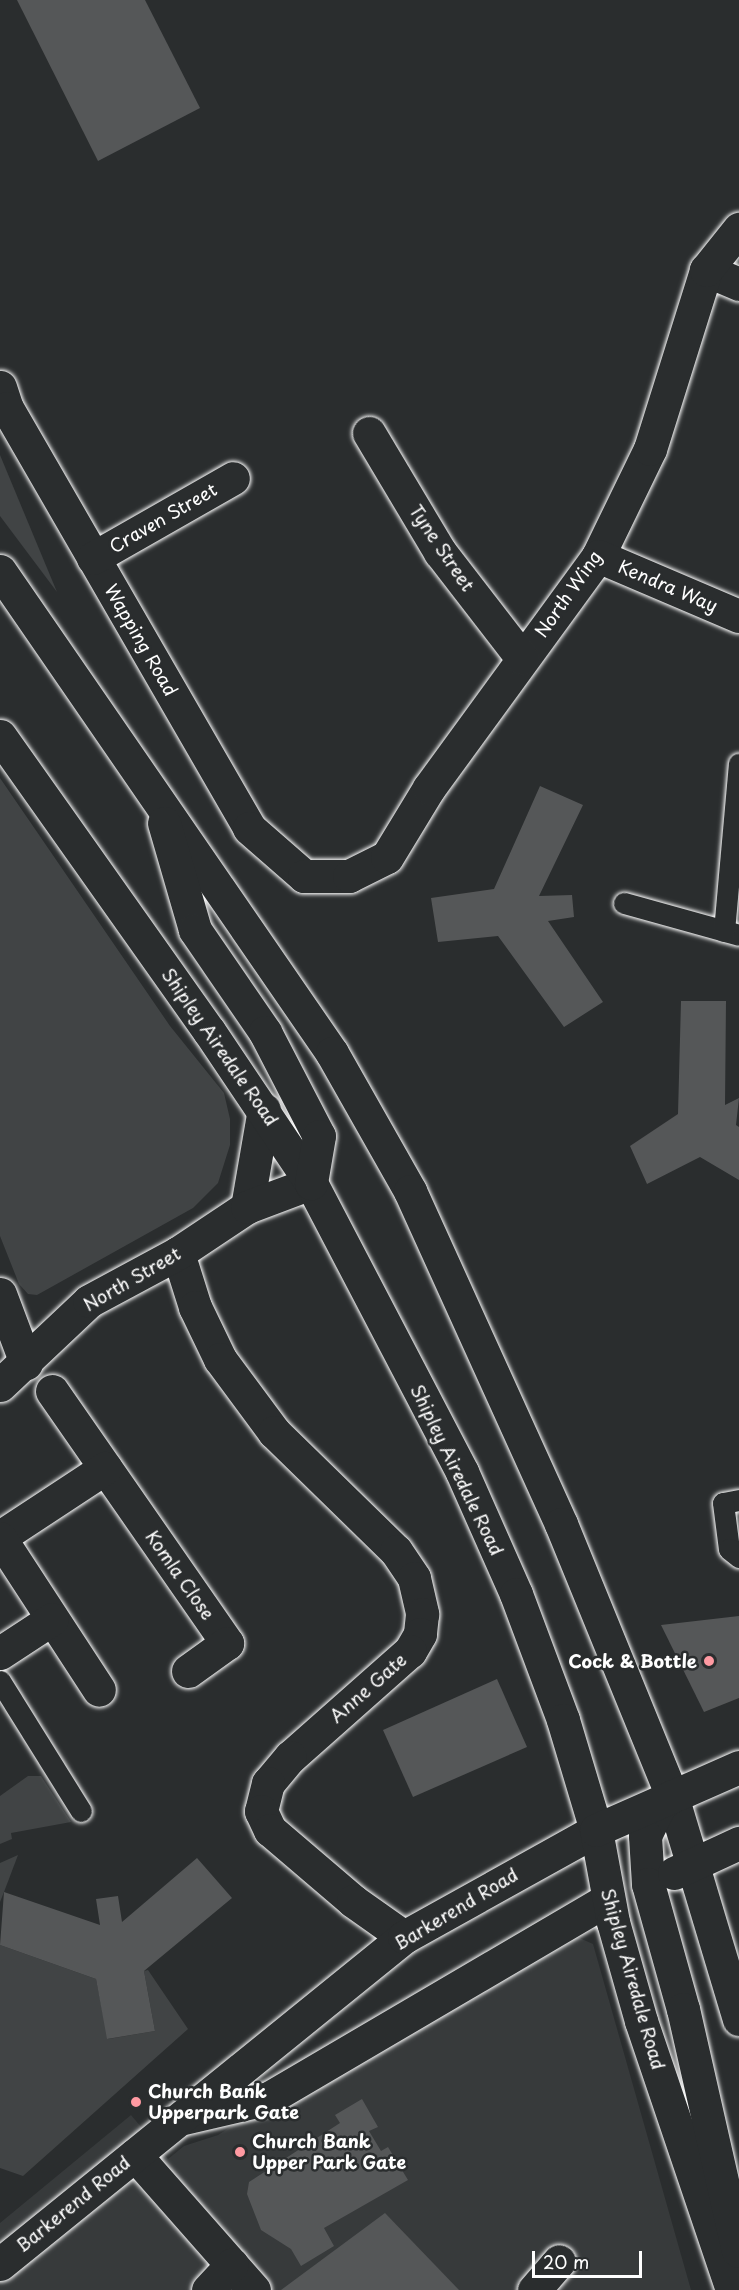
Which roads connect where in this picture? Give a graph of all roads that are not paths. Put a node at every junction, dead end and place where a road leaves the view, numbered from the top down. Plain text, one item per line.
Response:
1 (739, 229) edge
2 (706, 270) junction
3 (739, 284) edge
4 (0, 387) edge
5 (369, 433) dead end
6 (233, 478) dead end
7 (598, 556) junction
8 (93, 558) junction
9 (0, 571) edge
10 (739, 616) edge
11 (522, 658) junction
12 (0, 736) edge
13 (739, 764) edge
14 (155, 793) junction
15 (304, 876) joint
16 (624, 903) dead end
17 (732, 933) edge
18 (264, 1109) junction
19 (311, 1183) junction
20 (247, 1207) junction
21 (178, 1253) junction
22 (0, 1294) edge
23 (13, 1359) edge
24 (0, 1385) edge
25 (52, 1390) dead end
26 (105, 1468) junction
27 (739, 1500) edge
28 (0, 1538) edge
29 (739, 1557) edge
30 (52, 1619) junction
31 (0, 1653) edge
32 (188, 1671) dead end
33 (0, 1681) edge
34 (99, 1690) dead end
35 (739, 1767) edge
36 (672, 1796) junction
37 (81, 1810) dead end
38 (596, 1830) junction
39 (739, 1843) edge
40 (694, 1864) junction
41 (648, 1884) junction
42 (608, 1899) junction
43 (404, 1937) junction
44 (739, 2019) edge
45 (174, 2121) junction
46 (135, 2155) junction
47 (739, 2258) edge
48 (559, 2261) dead end
49 (0, 2264) edge
50 (232, 2264) junction
51 (208, 2290) edge
52 (254, 2290) edge
53 (534, 2290) edge
54 (732, 2290) edge

1 - 2 street, North Wing
2 - 3 street
2 - 7 street, North Wing
4 - 8 street, Wapping Road
5 - 11 street, Tyne Street
6 - 8 street, Craven Street
7 - 10 street, Kendra Way
7 - 11 street, North Wing
8 - 15 street, Wapping Road
9 - 14 street
11 - 15 street, North Wing
12 - 18 street, Shipley Airedale Road
13 - 17 lane
14 - 19 street
14 - 36 street
16 - 17 lane
18 - 19 street, Shipley Airedale Road
18 - 20 street
19 - 20 street, North Street
19 - 38 street, Shipley Airedale Road
20 - 21 street, North Street
21 - 23 street, North Street
21 - 43 street, Anne Gate
22 - 23 street
23 - 24 street, North Street
25 - 26 street, Komla Close
26 - 28 street
26 - 32 street, Komla Close
27 - 29 lane
28 - 30 street
30 - 31 street
30 - 34 street
33 - 37 lane
35 - 36 street, Barkerend Road
36 - 38 street, Barkerend Road
36 - 40 street
36 - 41 street
38 - 42 street, Shipley Airedale Road
38 - 43 street, Barkerend Road
39 - 40 street, Barkerend Road
40 - 41 street, Barkerend Road
40 - 44 street
41 - 42 street, Barkerend Road
41 - 47 street
42 - 45 street, Barkerend Road
42 - 54 street, Shipley Airedale Road
43 - 45 street, Barkerend Road
45 - 46 street, Barkerend Road
46 - 49 street, Barkerend Road
46 - 50 street
48 - 53 street
50 - 51 street
50 - 52 street

